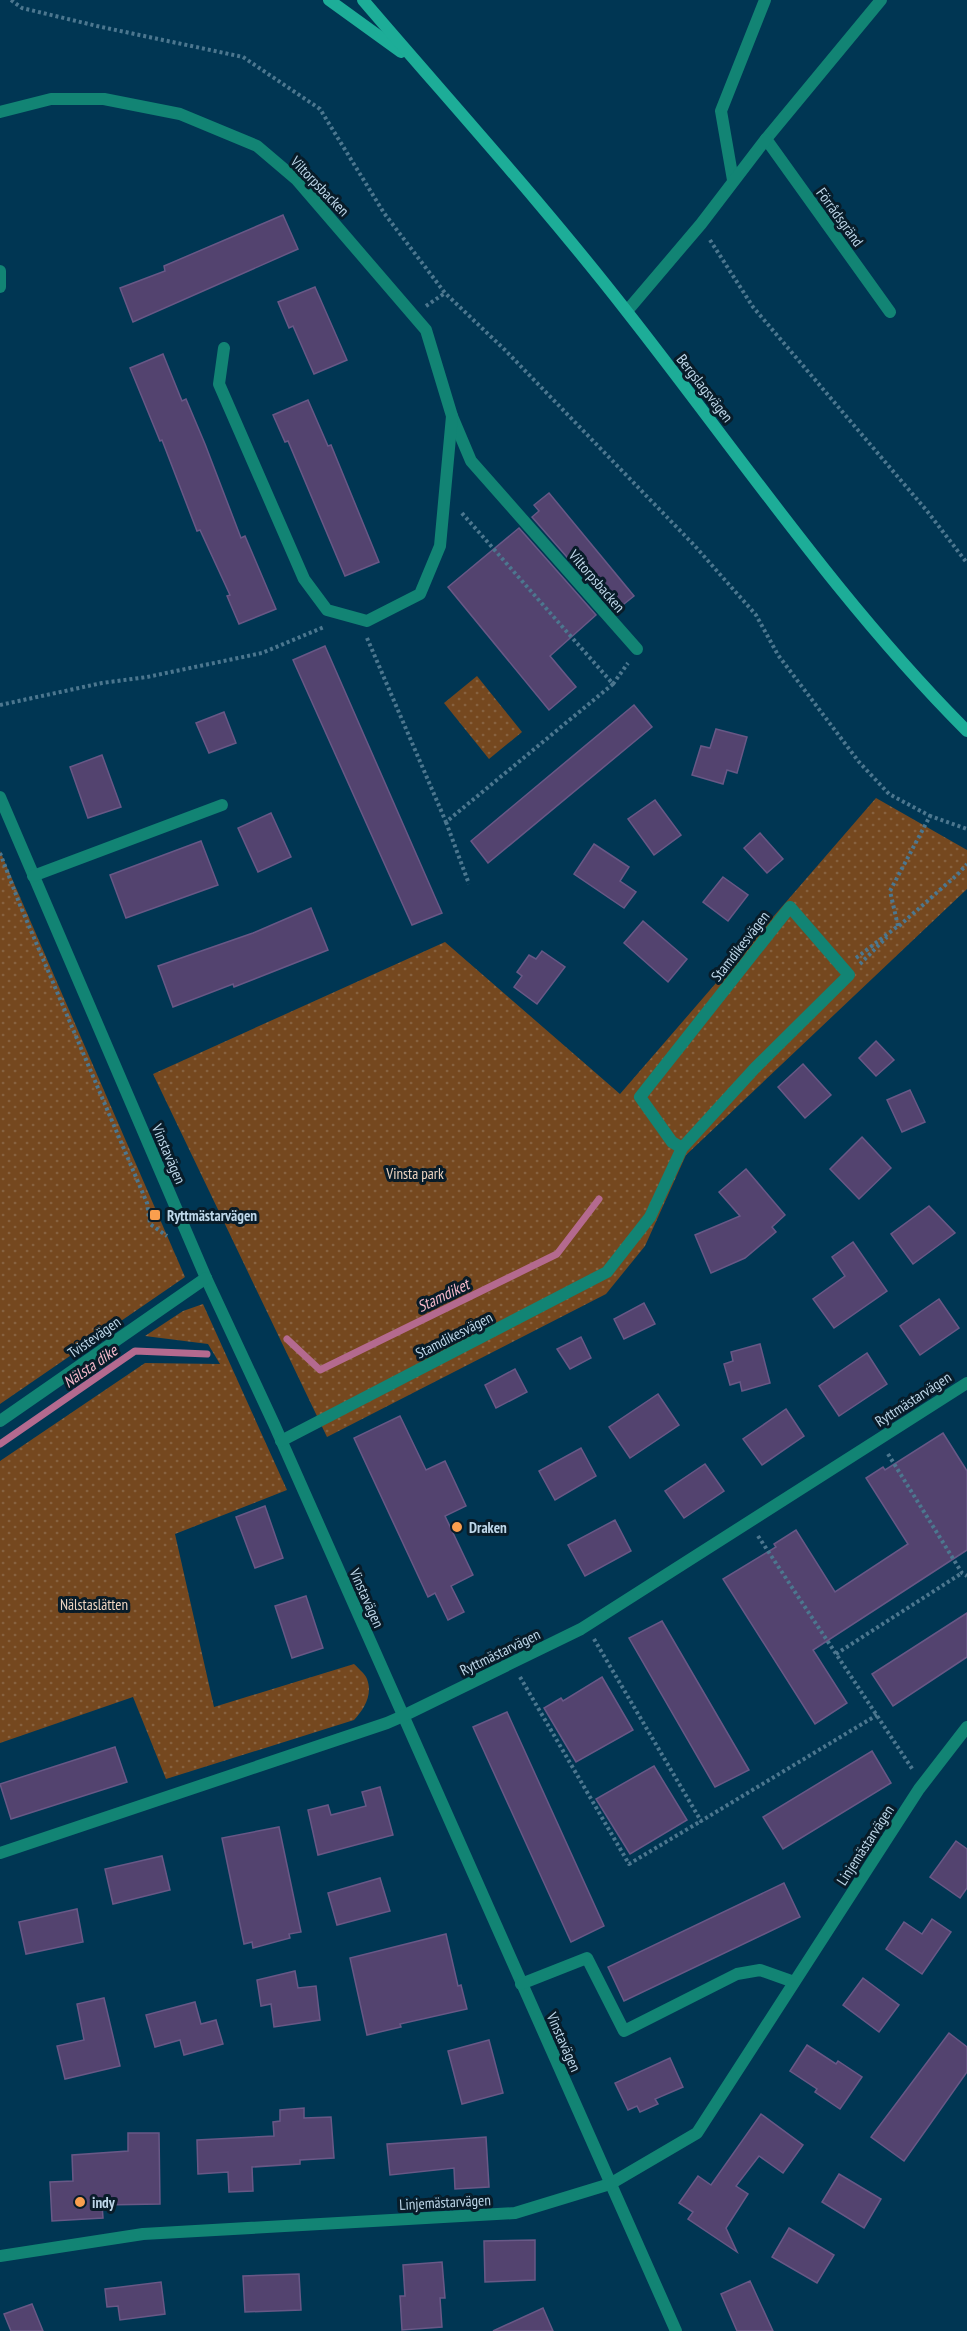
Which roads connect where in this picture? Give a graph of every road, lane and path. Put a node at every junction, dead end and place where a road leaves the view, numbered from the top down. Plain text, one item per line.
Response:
1 (11, 0) edge
2 (329, 0) edge
3 (363, 0) edge
4 (765, 0) edge
5 (881, 0) edge
6 (418, 64) junction
7 (0, 112) edge
8 (766, 139) junction
9 (733, 180) junction
10 (701, 224) junction
11 (0, 271) edge
12 (0, 287) edge
13 (627, 311) junction
14 (890, 312) dead end
15 (224, 348) dead end
16 (452, 416) junction
17 (445, 493) junction
18 (967, 563) edge
19 (355, 618) junction
20 (637, 649) joint
21 (613, 684) junction
22 (0, 705) edge
23 (967, 731) edge
24 (0, 797) edge
25 (222, 805) dead end
26 (930, 816) junction
27 (446, 822) junction
28 (967, 829) edge
29 (0, 853) edge
30 (967, 864) edge
31 (33, 876) junction
32 (469, 884) dead end
33 (898, 926) junction
34 (846, 971) junction
35 (682, 1148) junction
36 (170, 1242) dead end
37 (206, 1278) junction
38 (967, 1383) edge
39 (0, 1421) edge
40 (878, 1439) junction
41 (281, 1441) junction
42 (749, 1523) junction
43 (962, 1573) junction
44 (967, 1576) edge
45 (586, 1626) junction
46 (836, 1654) junction
47 (512, 1662) junction
48 (877, 1715) junction
49 (403, 1716) junction
50 (967, 1727) edge
51 (922, 1784) junction
52 (701, 1821) junction
53 (0, 1853) edge
54 (794, 1982) junction
55 (521, 1984) junction
56 (610, 2184) junction
57 (0, 2256) edge
58 (676, 2331) edge

1 - 26 path
2 - 6 main road, Bergslagsvägen
3 - 6 main road, Bergslagsvägen
4 - 9 street
5 - 8 street
6 - 13 main road, Bergslagsvägen
7 - 16 street, Viltorpsbacken
8 - 9 street
8 - 14 street, Förrådsgränd
9 - 10 street
10 - 13 street
10 - 18 path
11 - 12 street
13 - 23 main road, Bergslagsvägen
15 - 19 street
16 - 17 street, Viltorpsbacken
16 - 20 street, Viltorpsbacken
17 - 19 street, Viltorpsbacken
17 - 21 path
19 - 22 path
19 - 27 path
20 - 21 path
21 - 27 path
24 - 31 street, Vinstavägen
25 - 31 street
26 - 28 path
26 - 33 path
27 - 32 path
29 - 36 path
30 - 33 path
31 - 37 street, Vinstavägen
33 - 34 path
33 - 34 path
34 - 35 street, Stamdikesvägen
34 - 35 street, Stamdikesvägen
35 - 41 street, Stamdikesvägen
37 - 39 street, Tvistevägen
37 - 41 street, Vinstavägen
38 - 40 street, Ryttmästarvägen
40 - 42 street, Ryttmästarvägen
40 - 43 path
41 - 49 street, Vinstavägen
42 - 45 street, Ryttmästarvägen
42 - 46 path
43 - 44 path
43 - 46 path
45 - 47 street, Ryttmästarvägen
45 - 52 path
46 - 48 path
47 - 49 street, Ryttmästarvägen
47 - 52 path
48 - 51 path
48 - 52 path
49 - 53 street, Ryttmästarvägen
49 - 55 street, Vinstavägen
50 - 51 street, Linjemästarvägen
51 - 54 street, Linjemästarvägen
54 - 55 street
54 - 56 street, Linjemästarvägen
55 - 56 street, Vinstavägen
56 - 57 street, Linjemästarvägen
56 - 58 street, Vinstavägen

